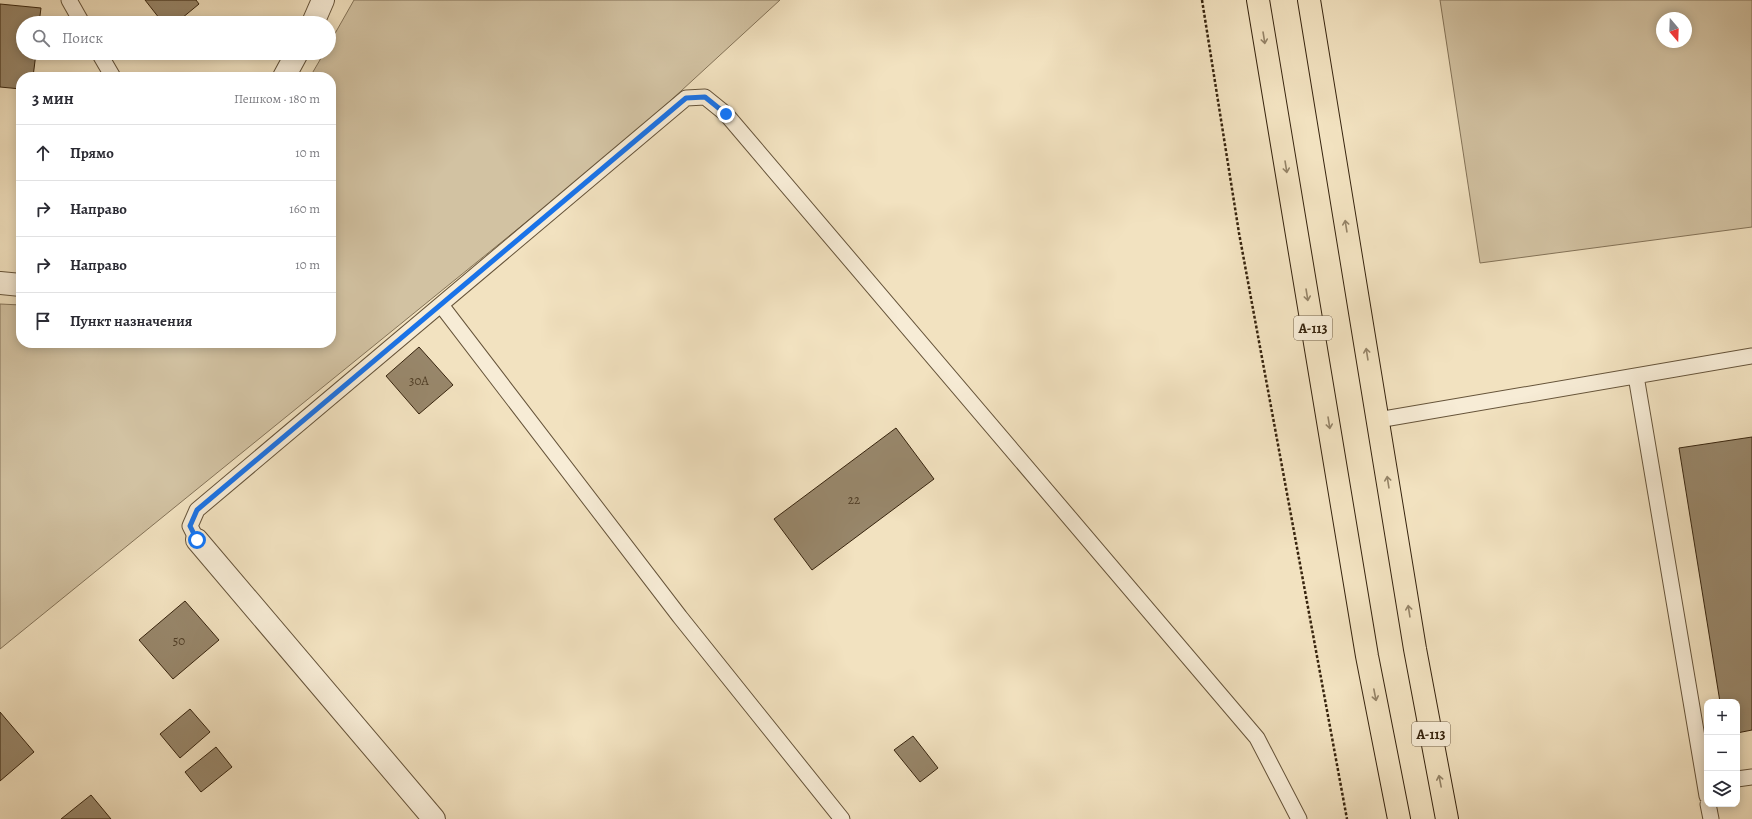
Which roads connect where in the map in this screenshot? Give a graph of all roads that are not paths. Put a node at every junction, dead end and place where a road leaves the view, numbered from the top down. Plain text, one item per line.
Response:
1 (69, 0) edge
2 (324, 0) edge
3 (1258, 0) edge
4 (1308, 0) edge
5 (78, 16) edge
6 (316, 16) edge
7 (103, 60) edge
8 (293, 60) edge
9 (110, 72) edge
10 (287, 72) edge
11 (0, 283) edge
12 (16, 285) edge
13 (441, 305) junction
14 (1752, 356) edge
15 (1636, 376) junction
16 (1378, 420) junction
17 (197, 540) joint
18 (1704, 776) edge
19 (1752, 777) edge
20 (1740, 779) edge
21 (1709, 807) edge
22 (434, 819) edge
23 (842, 819) edge
24 (1299, 819) edge
25 (1399, 819) edge
26 (1447, 819) edge
27 (1711, 819) edge

1 - 5 lane
2 - 6 street
3 -> 25 highway, А-113
16 -> 4 highway, А-113
7 - 9 lane
8 - 10 street
11 - 12 street
13 - 17 lane
13 - 23 lane
13 - 24 lane
14 - 15 lane
15 - 16 lane
15 - 18 lane
26 -> 16 highway, А-113
17 - 22 street
19 - 20 lane
21 - 27 lane

